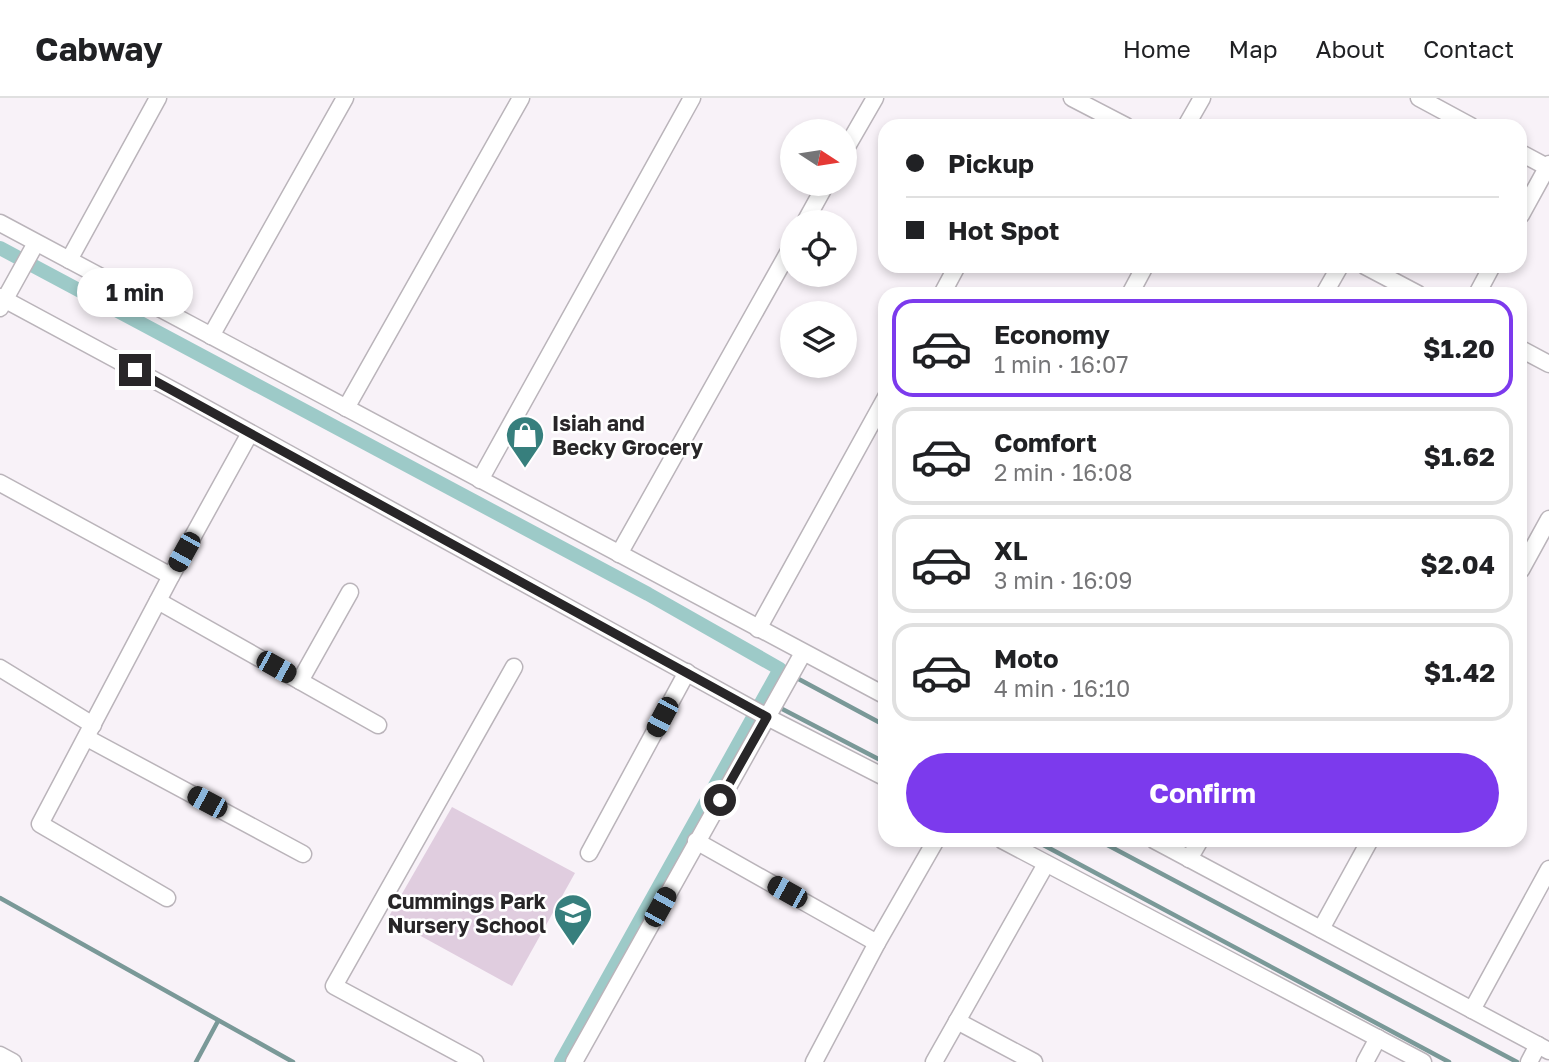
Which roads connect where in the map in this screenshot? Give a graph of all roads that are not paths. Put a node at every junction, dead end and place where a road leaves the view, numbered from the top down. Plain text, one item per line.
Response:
1 (158, 98) edge
2 (345, 98) edge
3 (520, 98) edge
4 (692, 98) edge
5 (874, 98) edge
6 (1072, 98) edge
7 (1202, 98) edge
8 (1419, 98) edge
9 (1112, 119) edge
10 (1190, 119) edge
11 (1458, 119) edge
12 (858, 127) edge
13 (1527, 156) edge
14 (1548, 166) edge
15 (1527, 204) edge
16 (0, 223) edge
17 (36, 243) junction
18 (69, 260) junction
19 (780, 267) edge
20 (1379, 273) edge
21 (1405, 287) edge
22 (1, 302) edge
23 (211, 336) junction
24 (1527, 352) edge
25 (1549, 364) edge
26 (346, 408) junction
27 (878, 412) edge
28 (250, 433) junction
29 (480, 480) junction
30 (0, 483) edge
31 (1549, 520) edge
32 (619, 554) junction
33 (1527, 559) edge
34 (171, 576) junction
35 (350, 592) dead end
36 (158, 601) junction
37 (758, 629) junction
38 (803, 653) junction
39 (514, 667) dead end
40 (0, 668) edge
41 (687, 672) junction
42 (300, 681) junction
43 (878, 692) edge
44 (767, 717) junction
45 (378, 725) dead end
46 (90, 732) junction
47 (878, 774) edge
48 (696, 841) junction
49 (932, 847) edge
50 (1015, 847) edge
51 (1167, 847) edge
52 (1196, 847) edge
53 (1366, 847) edge
54 (589, 853) dead end
55 (303, 854) dead end
56 (1189, 859) junction
57 (1046, 864) junction
58 (1549, 869) edge
59 (167, 898) dead end
60 (1321, 929) junction
61 (877, 943) junction
62 (1472, 1010) junction
63 (957, 1021) junction
64 (1378, 1038) junction
65 (1544, 1048) edge
66 (0, 1055) edge
67 (13, 1062) edge
68 (475, 1062) edge
69 (574, 1062) edge
70 (814, 1062) edge
71 (934, 1062) edge
72 (1034, 1062) edge
73 (1365, 1062) edge
74 (1423, 1062) edge
75 (1529, 1062) edge

1 - 18 street
2 - 23 street
3 - 26 street
4 - 29 street
5 - 12 street
6 - 9 street
7 - 10 street
8 - 11 street
13 - 14 street
14 - 15 street
16 - 17 street
17 - 18 street
17 - 22 street
18 - 23 street
19 - 32 street
20 - 21 street
22 - 28 street
23 - 26 street
24 - 25 street
26 - 29 street
27 - 37 street
28 - 34 street
28 - 41 street
29 - 32 street
30 - 34 street
31 - 33 street
32 - 37 street
34 - 36 street
35 - 42 street
36 - 42 street
36 - 46 street
37 - 38 street
38 - 43 street
38 - 44 street
39 - 68 street
40 - 46 street
41 - 44 street
41 - 54 street
42 - 45 street
44 - 47 street
44 - 48 street
46 - 55 street
46 - 59 street
48 - 61 street
48 - 69 street
49 - 61 street
50 - 57 street
51 - 56 street
52 - 56 street
53 - 60 street
56 - 60 street
57 - 63 street
57 - 64 street
58 - 62 street
60 - 62 street
61 - 70 street
62 - 65 street
63 - 71 street
63 - 72 street
64 - 73 street
64 - 74 street
65 - 75 street
66 - 67 street

